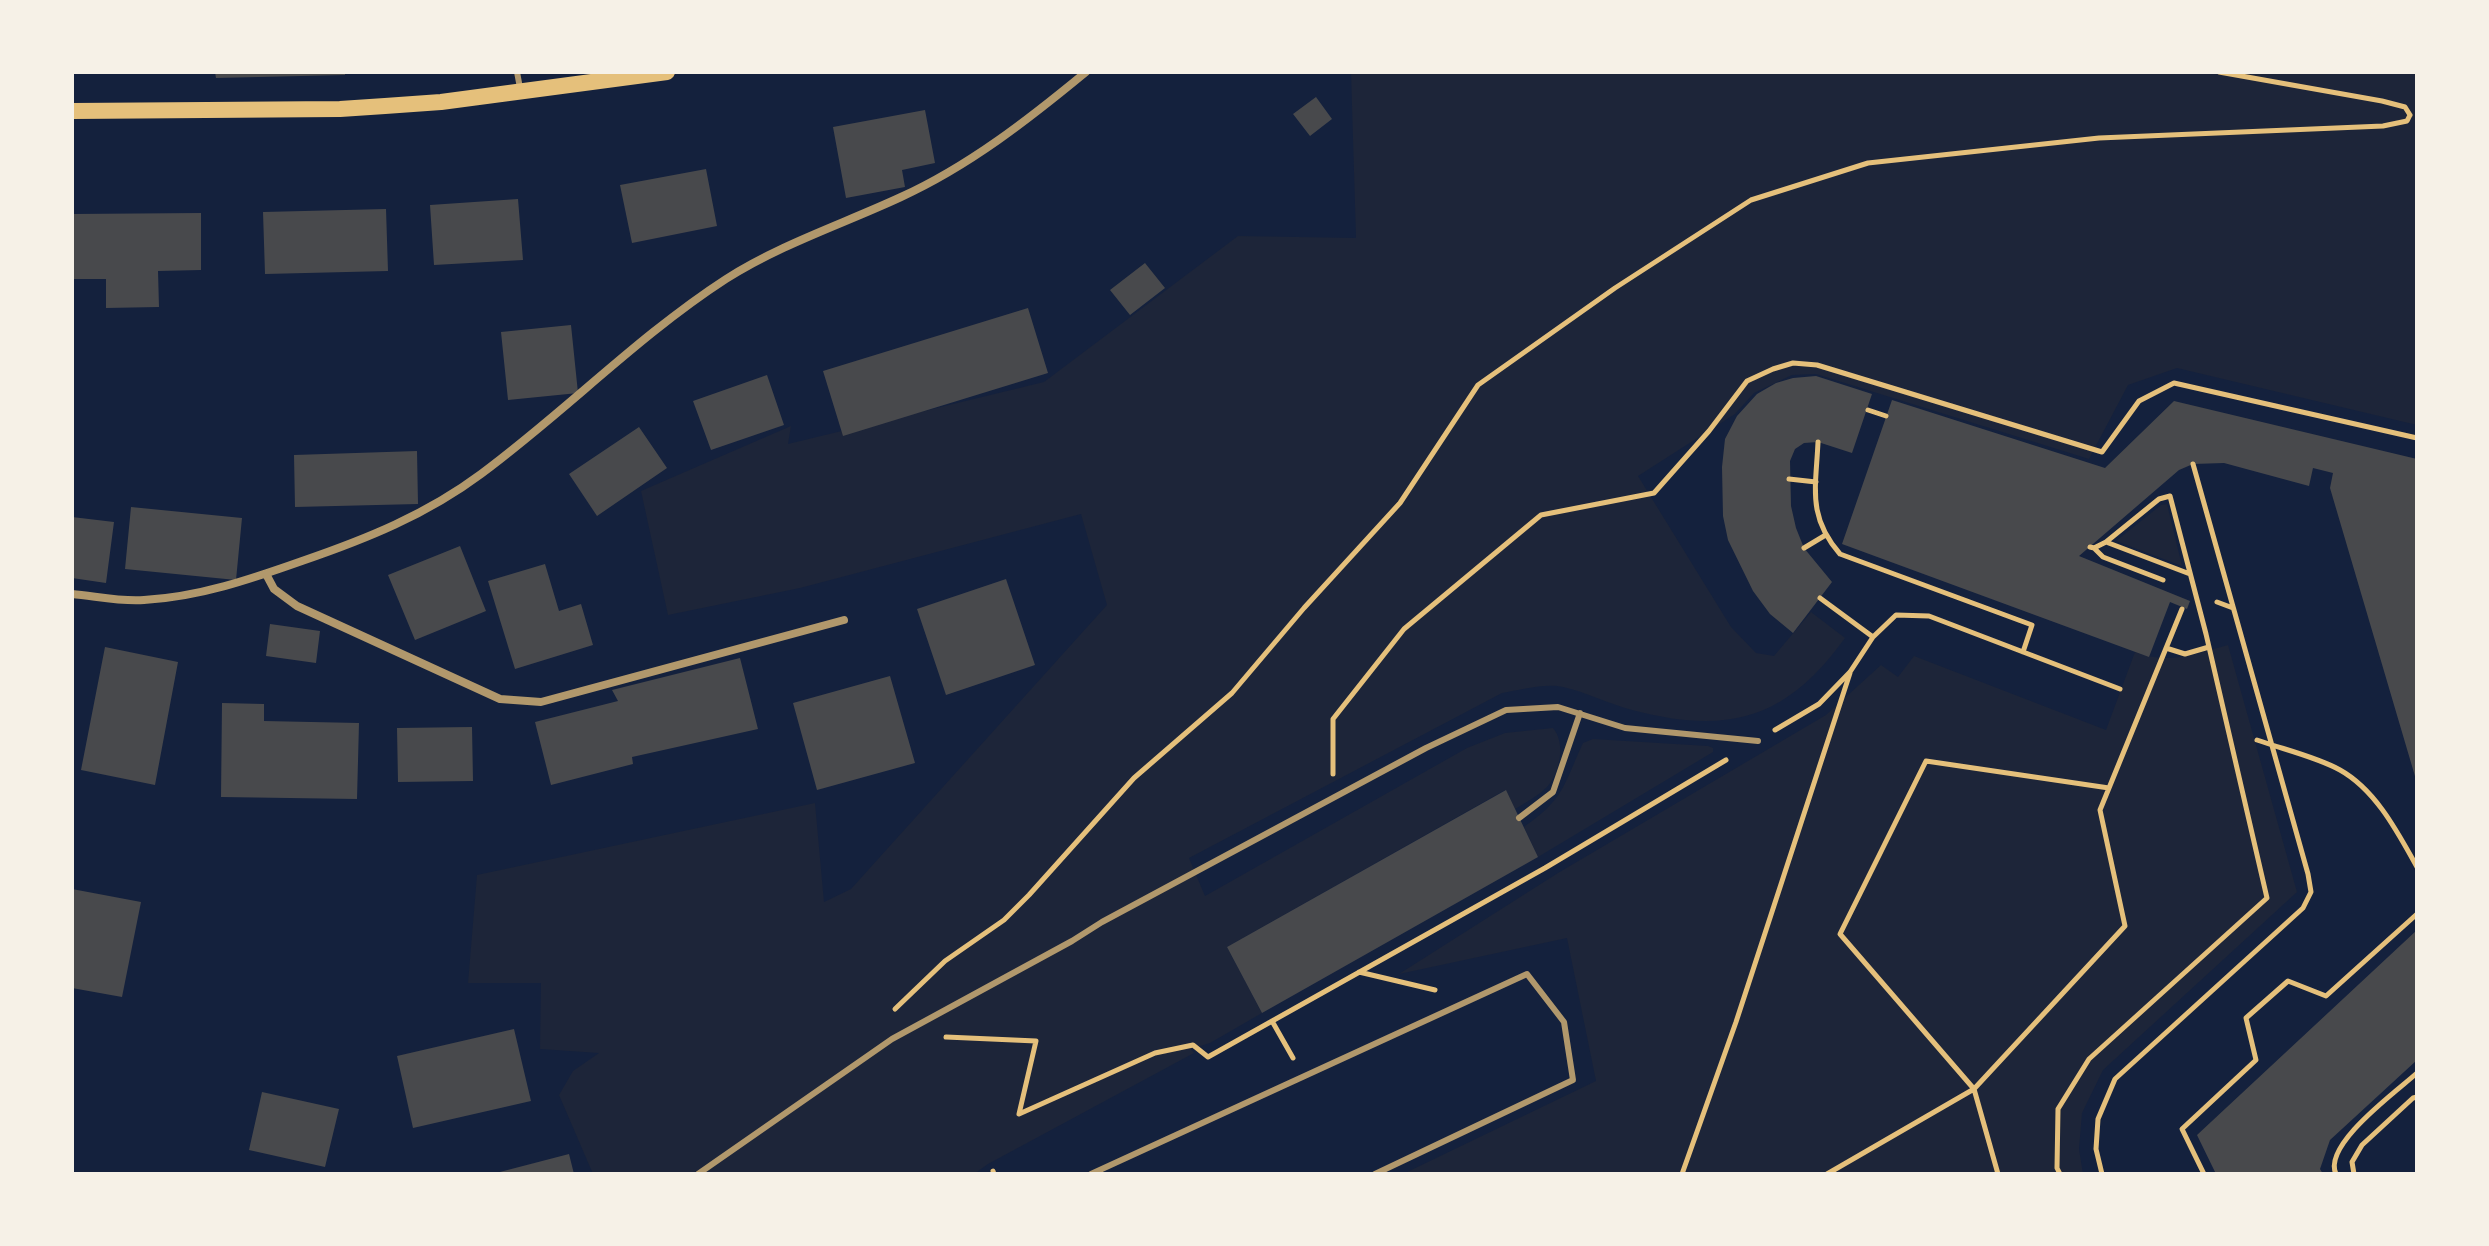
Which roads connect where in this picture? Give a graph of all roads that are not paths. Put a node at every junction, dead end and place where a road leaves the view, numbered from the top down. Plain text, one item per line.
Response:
1 (517, 72) edge
2 (667, 72) edge
3 (1086, 72) edge
4 (521, 91) junction
5 (72, 111) edge
6 (266, 574) junction
7 (72, 594) edge
8 (844, 620) dead end
9 (1580, 713) junction
10 (1758, 741) road end
11 (1519, 818) dead end
12 (698, 1174) edge
13 (1091, 1174) edge
14 (1375, 1174) edge

1 - 4 lane
2 - 4 main road
3 - 6 street
4 - 5 main road
6 - 7 street
6 - 8 street
9 - 10 lane
9 - 11 lane
9 - 12 lane
13 - 14 lane

